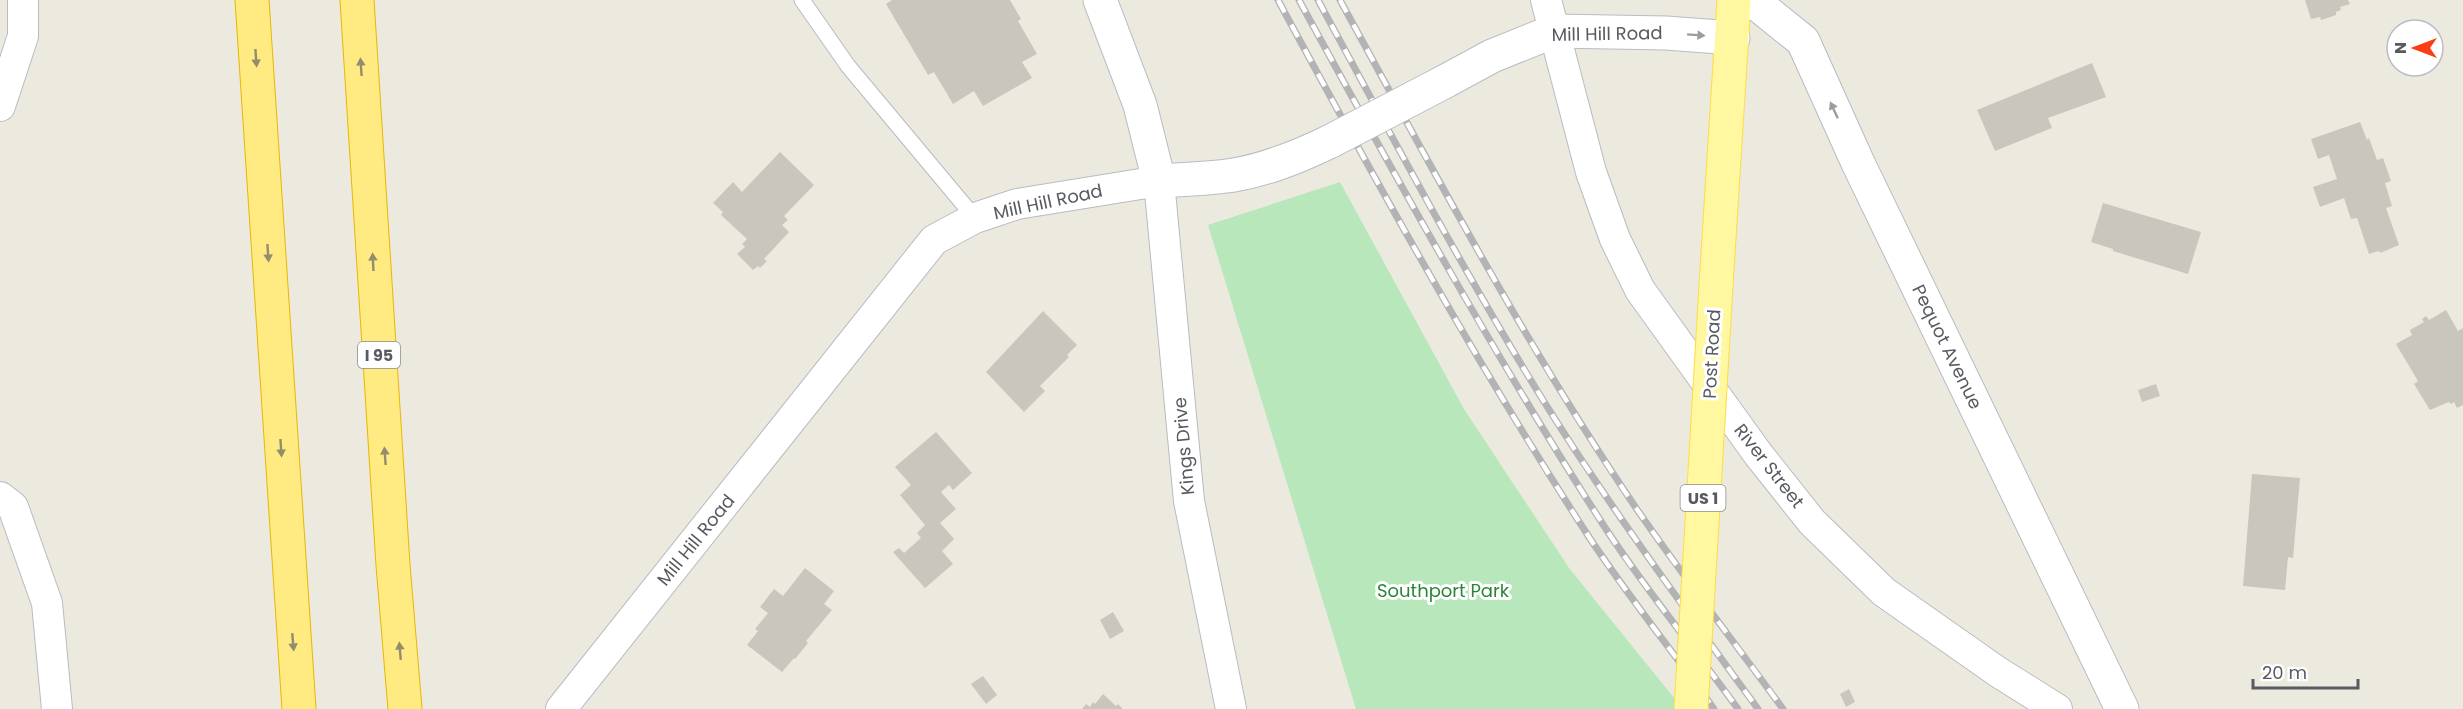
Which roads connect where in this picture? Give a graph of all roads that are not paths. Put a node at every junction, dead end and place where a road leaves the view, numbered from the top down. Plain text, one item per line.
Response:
1 (23, 0) edge
2 (252, 0) edge
3 (357, 0) edge
4 (802, 0) edge
5 (1100, 0) edge
6 (1546, 0) edge
7 (1734, 0) edge
8 (1752, 0) edge
9 (1554, 31) junction
10 (1733, 38) junction
11 (0, 106) edge
12 (1160, 181) junction
13 (975, 218) junction
14 (0, 497) edge
15 (57, 709) edge
16 (299, 709) edge
17 (405, 709) edge
18 (561, 709) edge
19 (1231, 709) edge
20 (1691, 709) edge
21 (2057, 709) edge
22 (2122, 709) edge

1 - 11 street
2 -> 16 highway
17 -> 3 highway, I 95
4 - 13 lane
5 - 12 main road
6 - 9 street, River Street
7 - 10 main road, Post Road / US 1
22 -> 8 main road, Pequot Avenue
9 -> 10 main road, Mill Hill Road
9 - 12 main road, Mill Hill Road, bridge
9 - 21 street, River Street
10 - 20 main road, Post Road / US 1, bridge
12 - 13 street, Mill Hill Road
12 - 19 street, Kings Drive
13 - 18 street, Mill Hill Road
14 - 15 street

